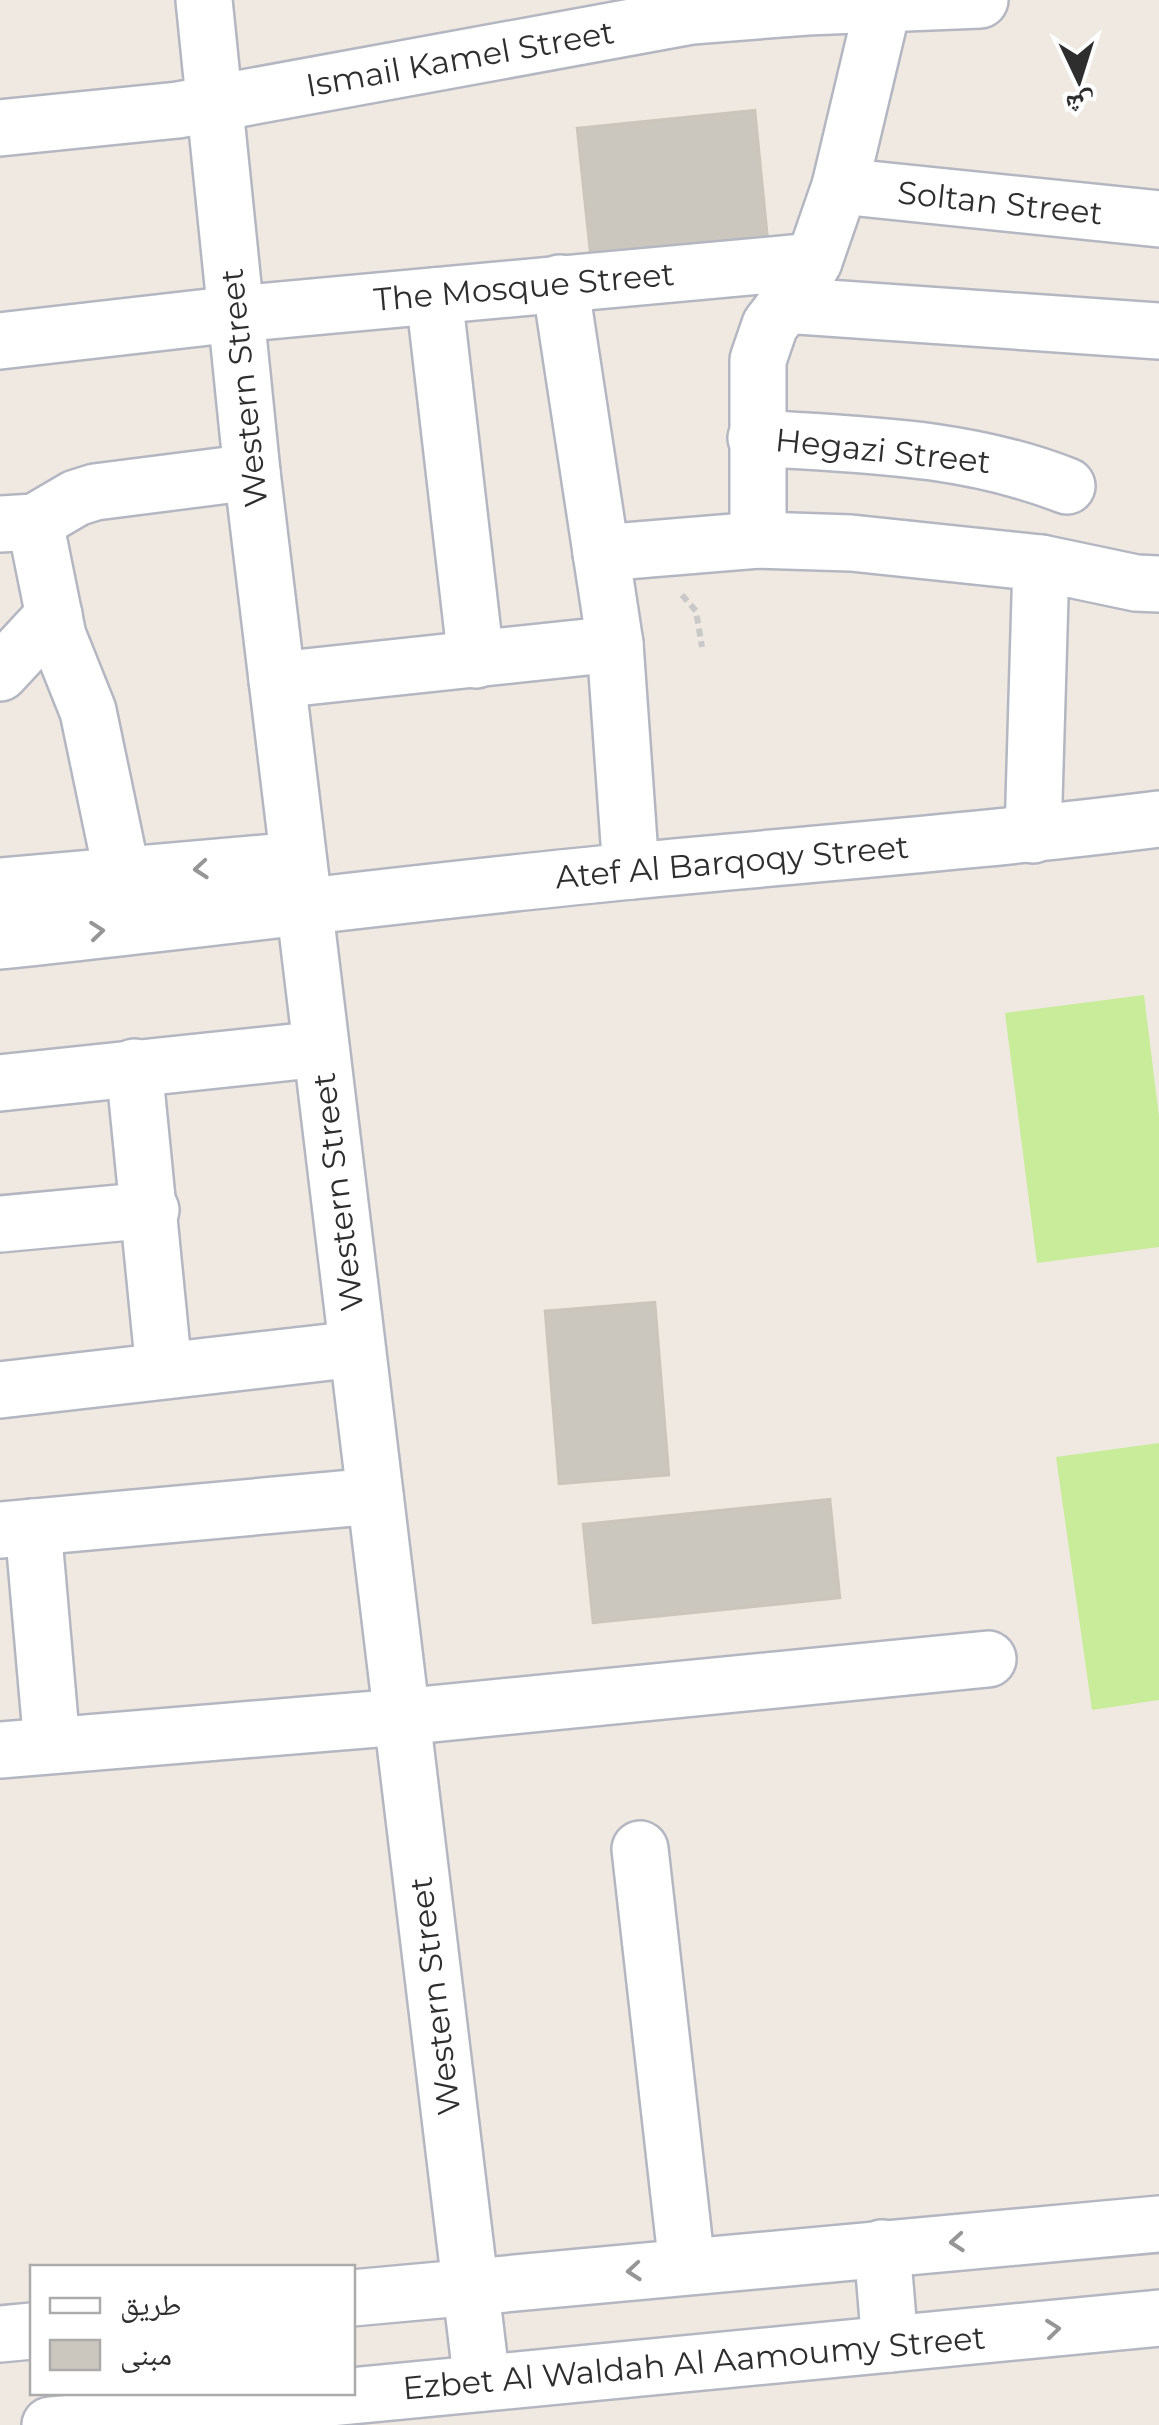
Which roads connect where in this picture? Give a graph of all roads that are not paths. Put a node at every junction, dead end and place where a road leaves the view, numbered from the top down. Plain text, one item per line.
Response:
1 (204, 0) edge
2 (980, 0) edge
3 (883, 5) junction
4 (746, 6) edge
5 (214, 104) junction
6 (0, 128) edge
7 (840, 186) junction
8 (1159, 220) edge
9 (814, 261) junction
10 (560, 283) junction
11 (434, 296) junction
12 (784, 305) junction
13 (235, 314) junction
14 (1159, 330) edge
15 (0, 341) edge
16 (756, 438) junction
17 (252, 472) junction
18 (1066, 486) dead end
19 (18, 523) edge
20 (758, 540) junction
21 (601, 553) junction
22 (1042, 563) junction
23 (1159, 584) edge
24 (54, 615) junction
25 (615, 644) junction
26 (476, 660) junction
27 (0, 673) edge
28 (277, 680) junction
29 (1159, 819) edge
30 (1033, 835) junction
31 (631, 871) junction
32 (122, 874) junction
33 (301, 883) junction
34 (0, 886) edge
35 (0, 940) edge
36 (321, 1048) junction
37 (134, 1067) junction
38 (0, 1082) edge
39 (151, 1210) junction
40 (0, 1224) edge
41 (356, 1350) junction
42 (164, 1370) junction
43 (0, 1390) edge
44 (375, 1496) junction
45 (16, 1528) edge
46 (988, 1659) dead end
47 (401, 1717) junction
48 (26, 1748) edge
49 (640, 1849) dead end
50 (1159, 2224) edge
51 (882, 2248) junction
52 (687, 2266) junction
53 (470, 2286) junction
54 (355, 2298) edge
55 (1159, 2318) edge
56 (30, 2330) edge
57 (0, 2334) edge
58 (890, 2344) junction
59 (482, 2383) junction
60 (330, 2412) edge
61 (50, 2425) edge

1 - 5 street, Western Street
2 - 3 street, Ismail Kamel Street
3 - 4 street, Ismail Kamel Street
3 - 7 street
4 - 5 street, Ismail Kamel Street
5 - 6 street, Ismail Kamel Street
5 - 13 street, Western Street
7 - 8 street, Soltan Street
7 - 9 street
9 - 10 street, The Mosque Street
9 - 12 street
10 - 11 street, The Mosque Street
10 - 21 street
11 - 13 street, The Mosque Street
11 - 26 street
12 - 14 street
12 - 16 street
13 - 15 street, The Mosque Street
13 - 17 street, Western Street
16 - 18 street, Hegazi Street
16 - 20 street
17 - 19 street
17 - 28 street, Western Street
19 - 24 street
20 - 21 street
20 - 22 street
21 - 25 street
22 - 23 street
22 - 30 street
24 - 27 street
24 - 32 street
25 - 26 street
25 - 31 street
26 - 28 street
28 - 33 street, Western Street
29 - 30 street, Atef Al Barqoqy Street
30 - 31 street, Atef Al Barqoqy Street
31 - 33 street, Atef Al Barqoqy Street
33 -> 32 street
32 - 34 street
35 -> 33 street
33 - 36 street, Western Street
36 - 37 street
36 - 41 street, Western Street
37 - 38 street
37 - 39 street
39 - 40 street
39 - 42 street
41 - 42 street
41 - 44 street, Western Street
42 - 43 street
44 - 45 street
44 - 47 street, Western Street
45 - 48 street
46 - 47 street
47 - 48 street
47 - 53 street, Western Street
49 - 52 street
50 -> 51 street
51 - 52 street
51 - 58 street
52 -> 53 street
53 - 54 street
53 - 59 street, Western Street
58 -> 55 street, Ezbet Al Waldah Al Aamoumy Street
56 - 57 street
58 - 59 street, Ezbet Al Waldah Al Aamoumy Street
59 - 60 street, Ezbet Al Waldah Al Aamoumy Street
60 - 61 street, Ezbet Al Waldah Al Aamoumy Street

